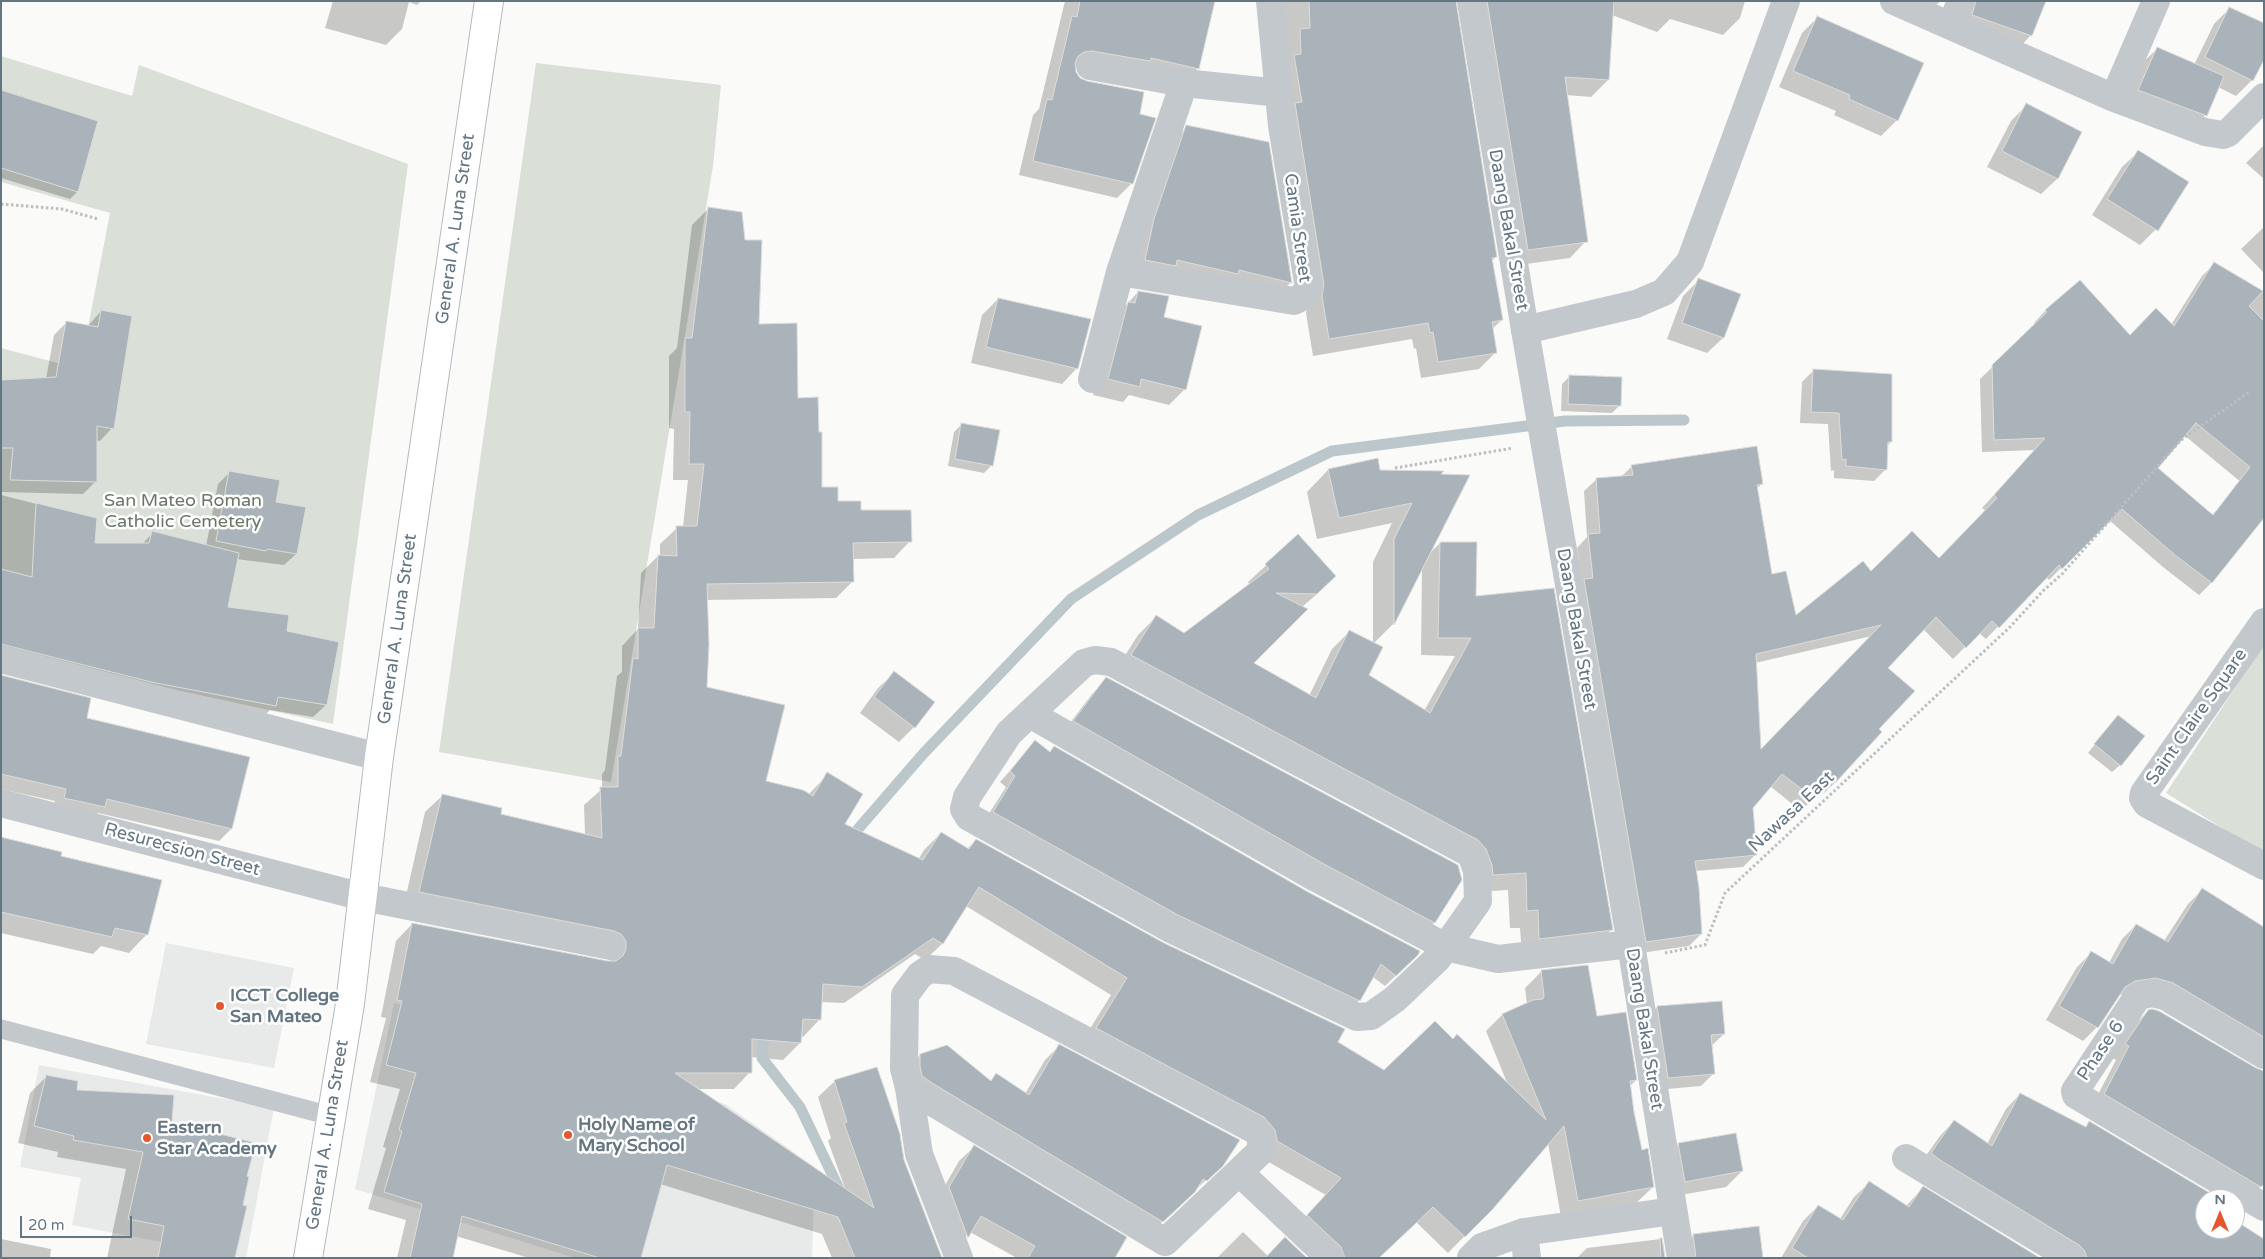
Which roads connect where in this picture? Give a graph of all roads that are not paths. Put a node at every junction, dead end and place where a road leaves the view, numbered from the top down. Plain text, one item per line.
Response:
1 (489, 1) edge
2 (1270, 1) edge
3 (1471, 1) edge
4 (1786, 1) edge
5 (1894, 1) edge
6 (1961, 1) edge
7 (2156, 1) edge
8 (1951, 26) junction
9 (1090, 66) dead end
10 (1184, 83) junction
11 (1280, 93) junction
12 (2264, 97) edge
13 (2114, 98) junction
14 (1120, 272) junction
15 (1525, 330) junction
16 (1092, 379) dead end
17 (2264, 622) edge
18 (1, 659) edge
19 (1030, 714) junction
20 (379, 757) junction
21 (1, 803) edge
22 (2264, 866) edge
23 (363, 897) junction
24 (611, 946) dead end
25 (1446, 947) junction
26 (1632, 952) junction
27 (1, 1029) edge
28 (2264, 1055) edge
29 (909, 1088) junction
30 (331, 1116) junction
31 (1906, 1158) dead end
32 (1240, 1173) junction
33 (2264, 1207) edge
34 (1673, 1211) junction
35 (1525, 1245) edge
36 (1159, 1250) edge
37 (308, 1258) edge
38 (959, 1258) edge
39 (1330, 1258) edge
40 (1471, 1258) edge
41 (1680, 1258) edge
42 (2071, 1258) edge

1 - 20 main road, General A. Luna Street
2 - 11 street, Camia Street
3 - 15 street, Daang Bakal Street
4 - 15 street
5 - 8 street
6 - 8 street
7 - 13 street
8 - 13 street
9 - 10 street
10 - 11 street
10 - 14 street
11 - 14 street, Camia Street
12 - 13 street
14 - 16 street
15 - 26 street, Daang Bakal Street
17 - 22 street, Saint Claire Square
18 - 20 street
19 - 25 street
19 - 25 street
19 - 25 street
20 - 23 main road, General A. Luna Street
21 - 23 street, Resurecsion Street
23 - 24 street, Resurecsion Street
23 - 30 main road, General A. Luna Street
25 - 26 street
26 - 34 street, Daang Bakal Street
27 - 30 lane
28 - 33 street, Phase 6
29 - 32 street
29 - 36 street
29 - 38 street
30 - 37 main road, General A. Luna Street
31 - 42 street
32 - 36 street
32 - 39 street
34 - 35 street
34 - 41 street, Daang Bakal Street
35 - 40 street

